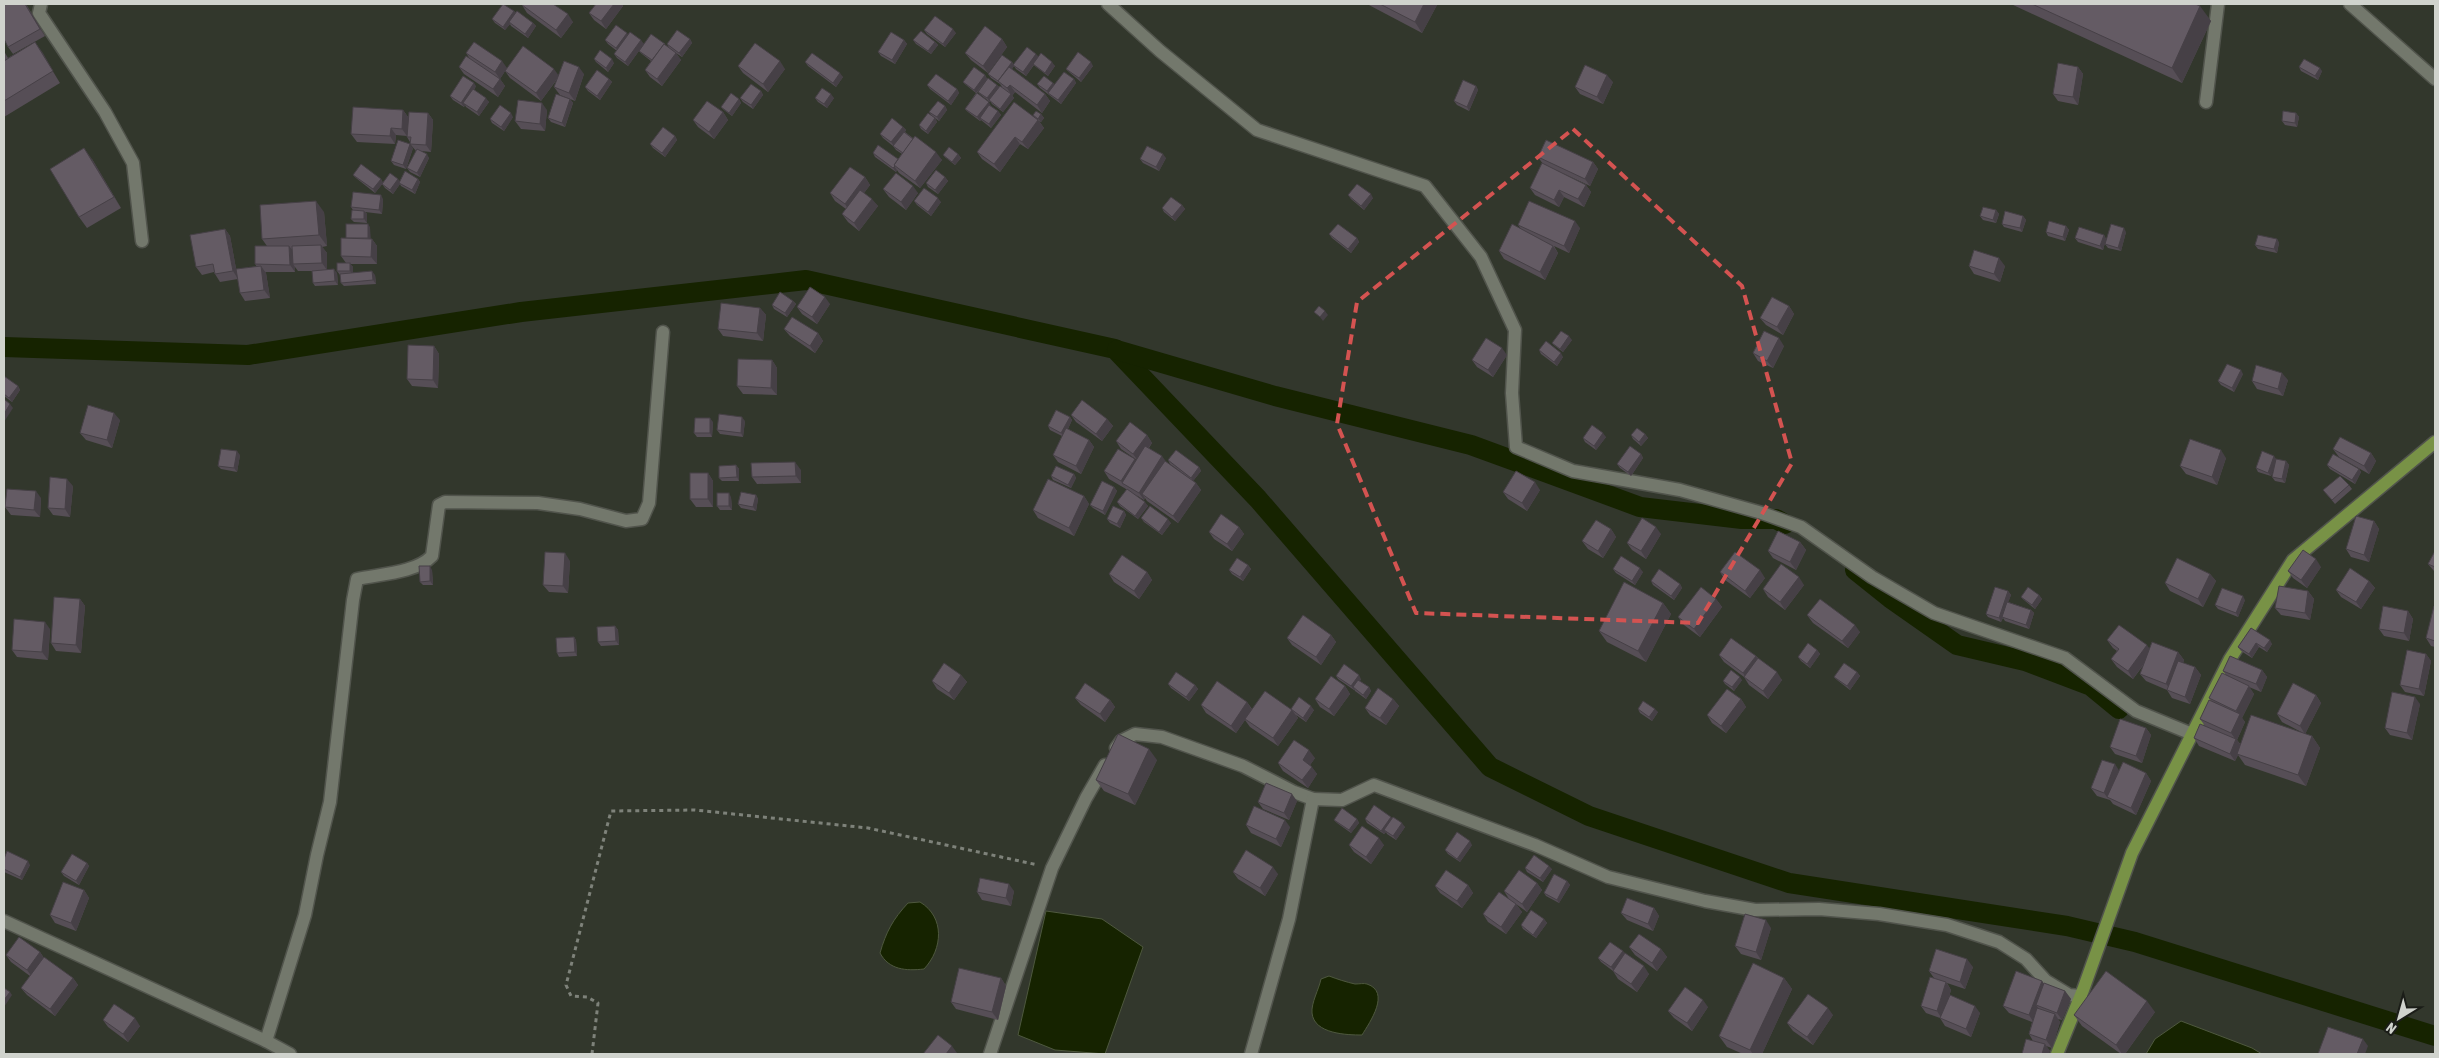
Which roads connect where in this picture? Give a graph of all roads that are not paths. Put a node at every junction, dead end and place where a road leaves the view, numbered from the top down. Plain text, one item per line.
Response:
1 (41, 4) edge
2 (1108, 4) edge
3 (2218, 4) edge
4 (2350, 4) edge
5 (2435, 79) edge
6 (2206, 102) dead end
7 (142, 241) dead end
8 (663, 332) dead end
9 (2435, 442) edge
10 (2192, 734) junction
11 (1313, 800) junction
12 (4, 922) edge
13 (2082, 993) junction
14 (266, 1041) junction
15 (290, 1054) edge
16 (990, 1054) edge
17 (1251, 1054) edge
18 (2057, 1054) edge

1 - 7 street
2 - 10 street
3 - 6 street
4 - 5 street
8 - 14 street
9 - 10 main road
10 - 13 main road
11 - 13 street
11 - 16 street
11 - 17 street
12 - 14 street
13 - 18 main road
14 - 15 street

